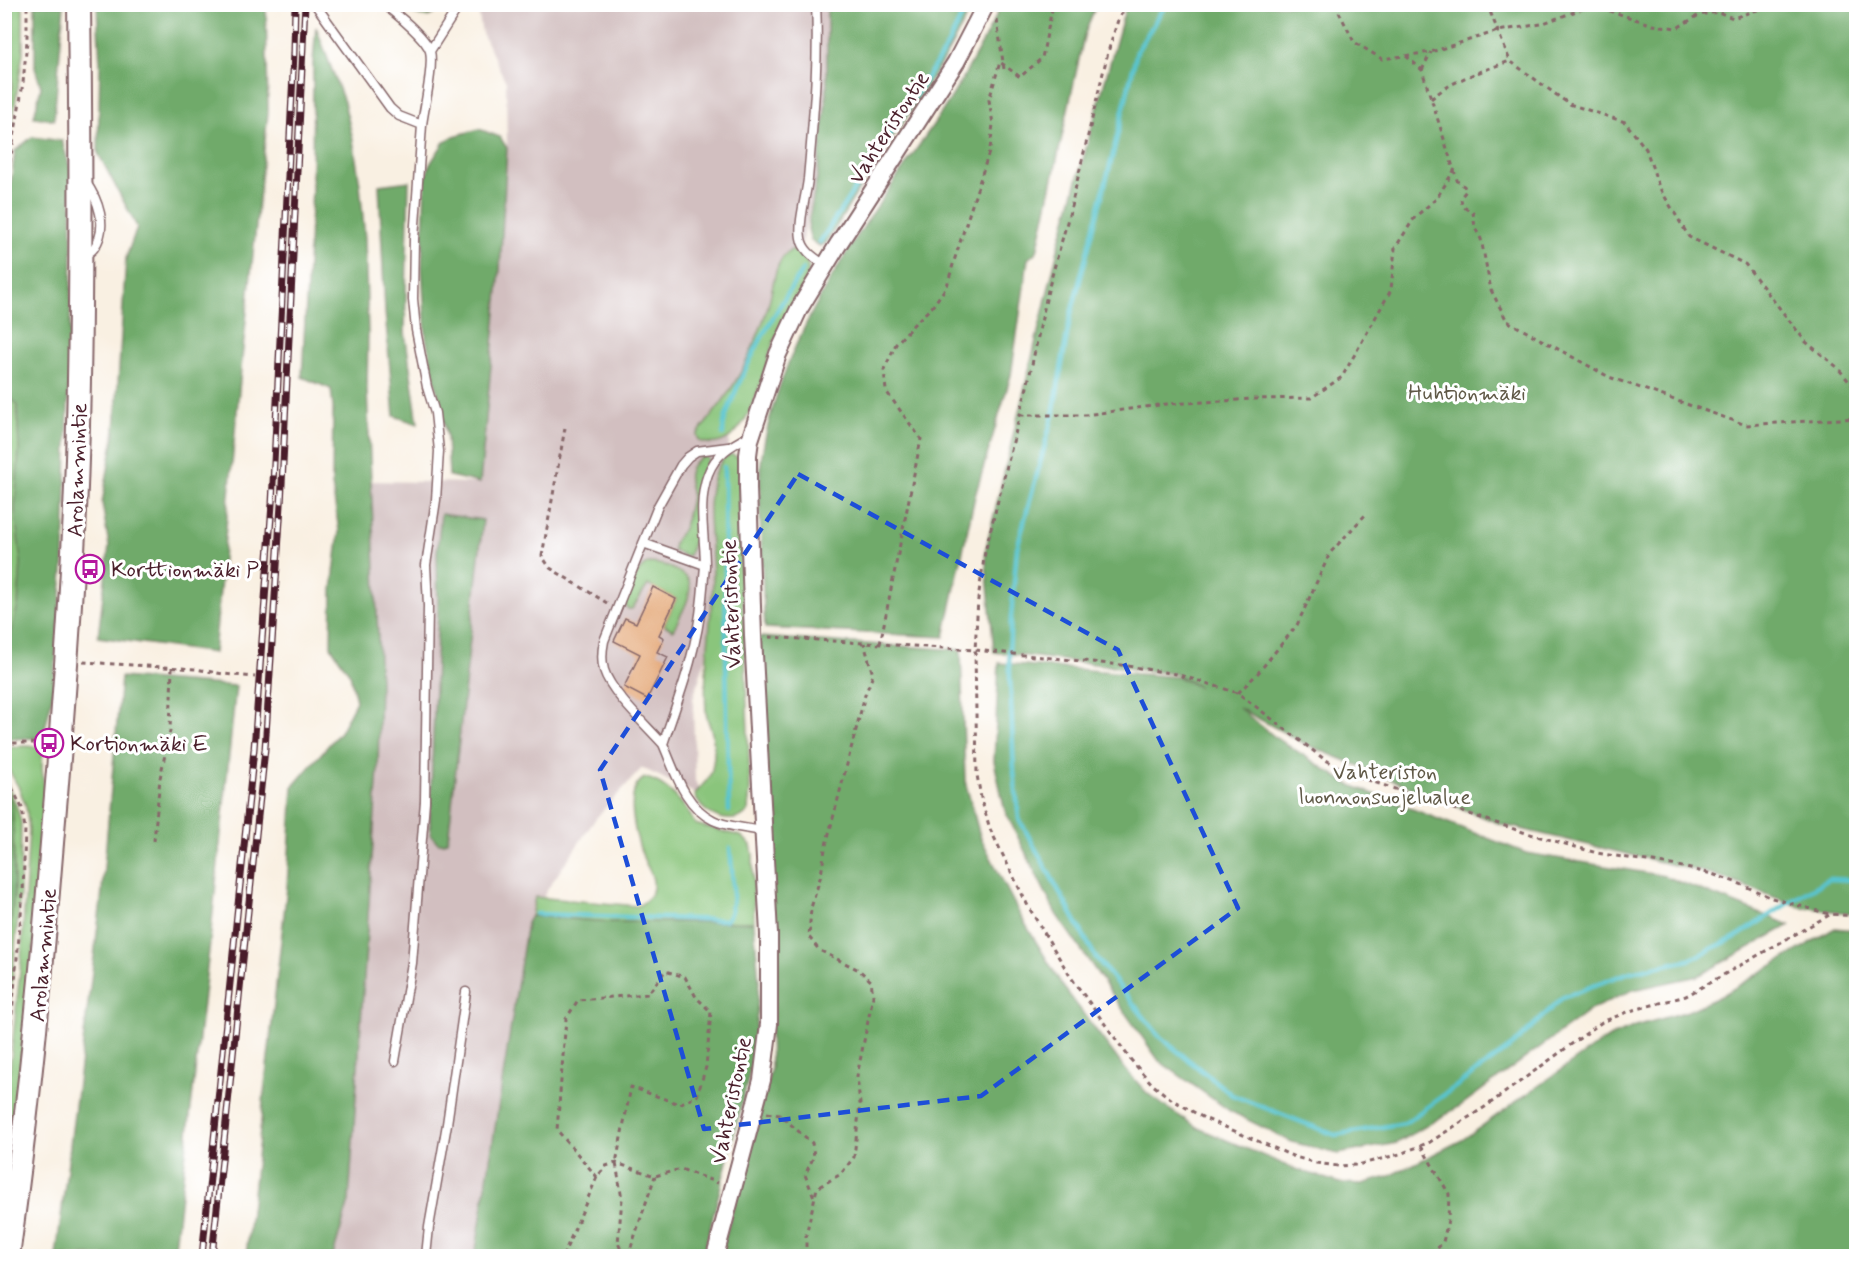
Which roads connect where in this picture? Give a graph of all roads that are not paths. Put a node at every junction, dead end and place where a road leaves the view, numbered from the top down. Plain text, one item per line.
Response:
1 (6, 4) edge
2 (79, 4) edge
3 (315, 4) edge
4 (384, 4) edge
5 (460, 4) edge
6 (816, 4) edge
7 (991, 10) edge
8 (430, 51) junction
9 (4, 93) edge
10 (422, 125) junction
11 (825, 265) junction
12 (751, 435) junction
13 (728, 447) junction
14 (643, 543) junction
15 (705, 565) junction
16 (663, 744) junction
17 (763, 831) junction
18 (466, 992) dead end
19 (395, 1061) dead end
20 (8, 1257) edge
21 (426, 1257) edge
22 (715, 1257) edge

1 - 9 lane
2 - 20 street, Arolammintie
3 - 10 lane
4 - 8 lane
5 - 8 lane
6 - 11 lane
7 - 11 street, Vahteristontie
8 - 10 lane
10 - 19 lane
11 - 12 street, Vahteristontie
12 - 13 lane
12 - 17 street, Vahteristontie
13 - 14 lane
13 - 15 lane
14 - 15 lane
14 - 16 lane
15 - 16 lane
16 - 17 lane
17 - 22 street, Vahteristontie
18 - 21 lane

